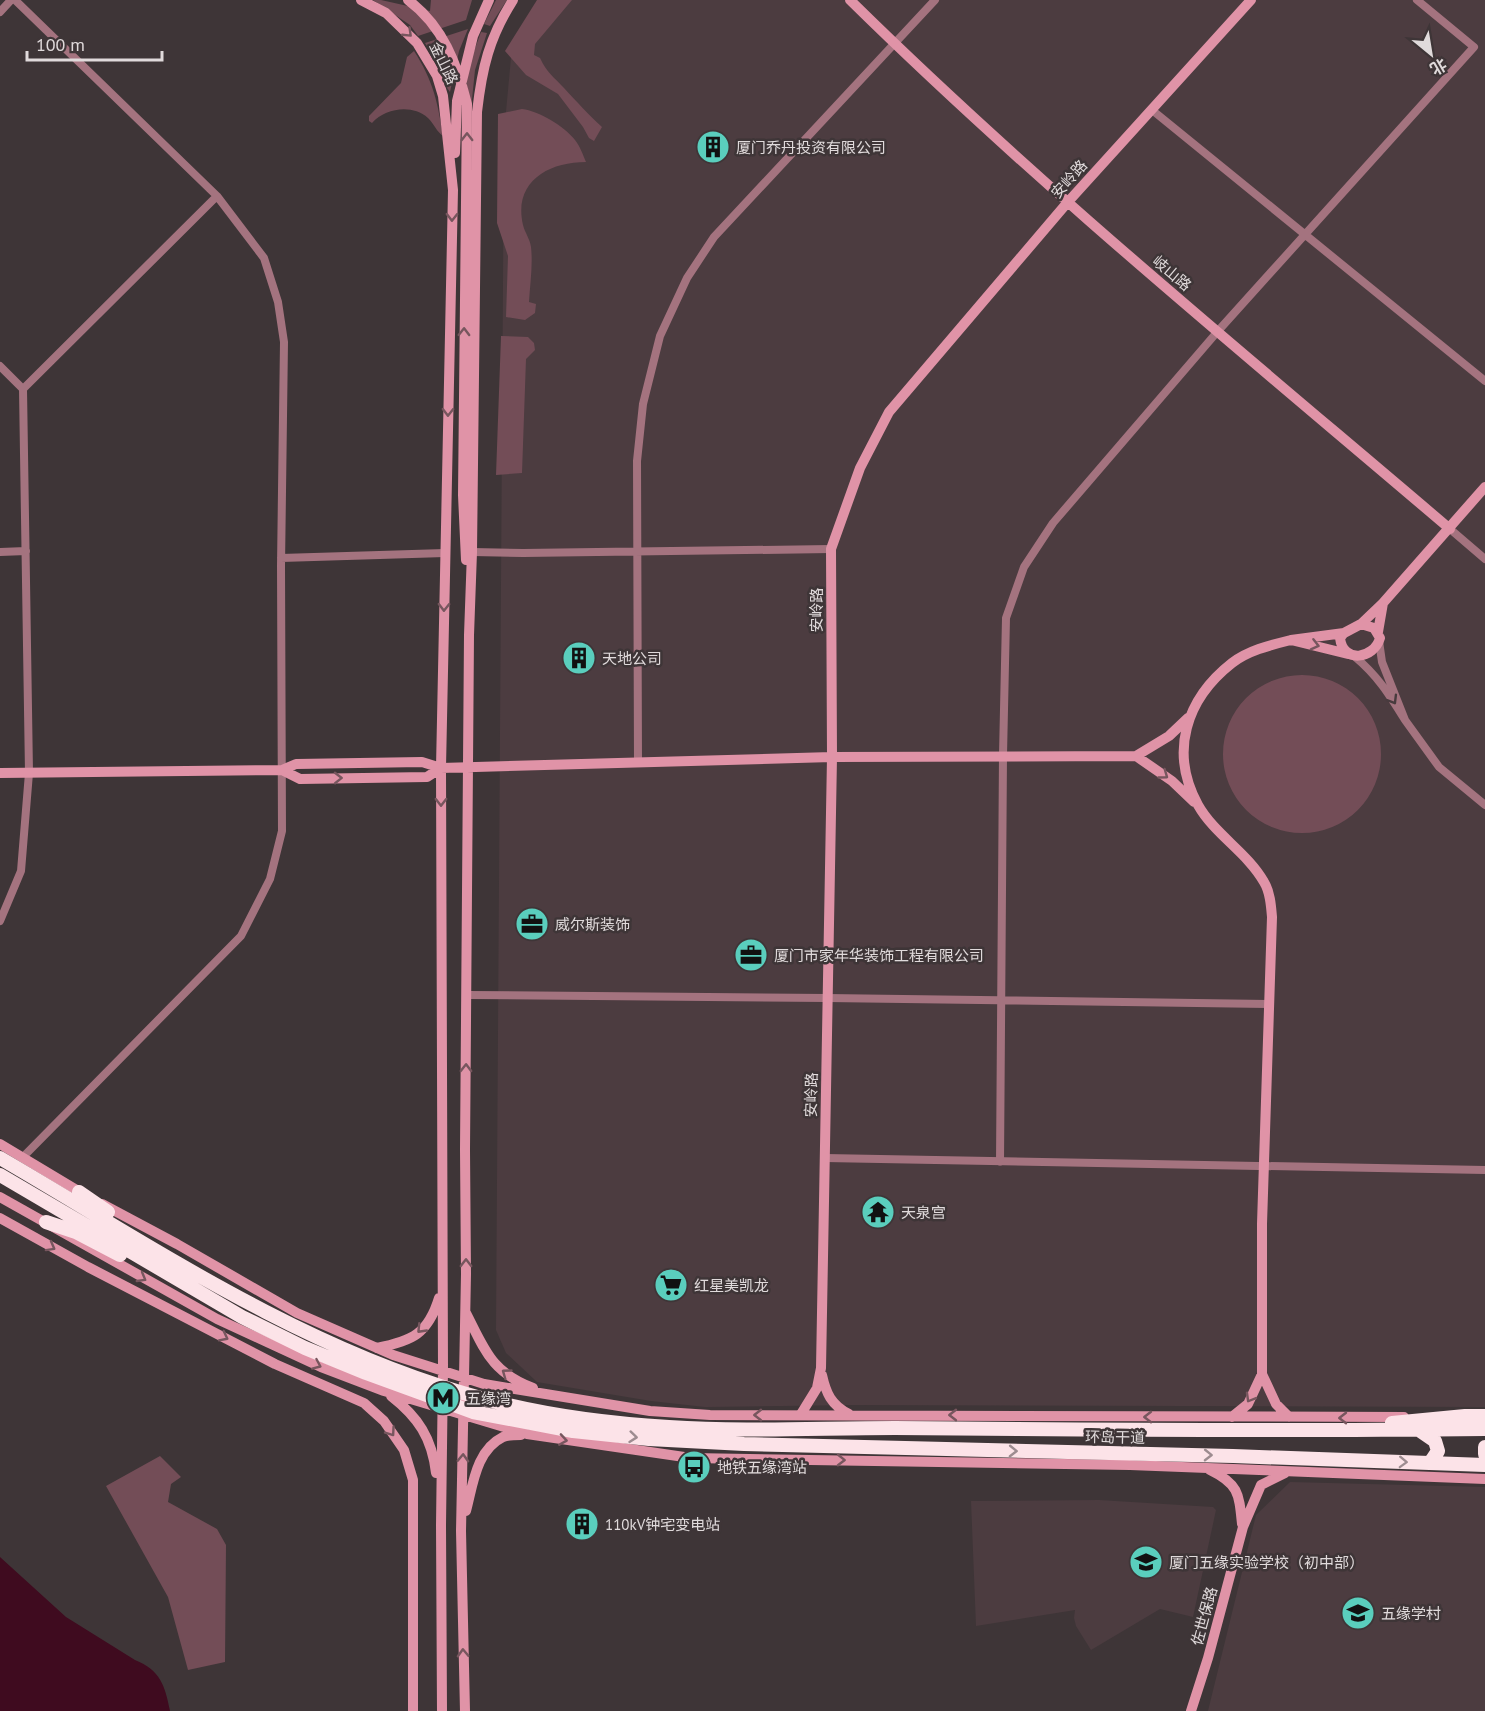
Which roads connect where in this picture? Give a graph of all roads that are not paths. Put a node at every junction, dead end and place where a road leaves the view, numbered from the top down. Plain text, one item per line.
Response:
1 (13, 0) edge
2 (361, 0) edge
3 (408, 0) edge
4 (489, 0) edge
5 (513, 0) edge
6 (850, 0) edge
7 (935, 0) edge
8 (1251, 0) edge
9 (1417, 0) edge
10 (0, 12) edge
11 (894, 43) junction
12 (1152, 110) junction
13 (453, 190) junction
14 (217, 196) junction
15 (1067, 203) junction
16 (1305, 234) junction
17 (1218, 331) junction
18 (0, 366) edge
19 (1485, 381) edge
20 (23, 388) junction
21 (1485, 487) edge
22 (1450, 529) junction
23 (831, 549) junction
24 (26, 551) junction
25 (0, 552) edge
26 (472, 552) junction
27 (637, 552) junction
28 (446, 553) junction
29 (281, 558) junction
30 (1485, 559) edge
31 (1383, 603) junction
32 (1361, 624) junction
33 (1344, 633) junction
34 (469, 635) junction
35 (1378, 637) junction
36 (1291, 640) junction
37 (1351, 655) junction
38 (1189, 717) junction
39 (1406, 720) junction
40 (1003, 755) junction
41 (1136, 756) junction
42 (832, 757) junction
43 (638, 762) junction
44 (469, 766) junction
45 (441, 768) junction
46 (282, 770) junction
47 (0, 773) edge
48 (29, 773) junction
49 (1485, 805) edge
50 (1199, 807) junction
51 (0, 921) edge
52 (467, 996) junction
53 (827, 998) junction
54 (1001, 1000) junction
55 (1268, 1004) junction
56 (0, 1144) edge
57 (0, 1158) edge
58 (22, 1158) junction
59 (825, 1158) junction
60 (1000, 1162) junction
61 (1265, 1167) junction
62 (1485, 1170) edge
63 (0, 1175) edge
64 (79, 1192) junction
65 (0, 1197) edge
66 (0, 1218) edge
67 (46, 1222) junction
68 (212, 1282) junction
69 (187, 1285) junction
70 (443, 1286) junction
71 (465, 1312) junction
72 (377, 1348) junction
73 (821, 1368) junction
74 (443, 1370) junction
75 (1262, 1374) junction
76 (464, 1377) junction
77 (384, 1391) junction
78 (559, 1398) junction
79 (442, 1409) junction
80 (801, 1414) junction
81 (851, 1414) junction
82 (464, 1415) junction
83 (1485, 1415) edge
84 (1465, 1416) junction
85 (1232, 1417) junction
86 (1289, 1417) junction
87 (1485, 1429) edge
88 (1419, 1430) junction
89 (1338, 1431) junction
90 (527, 1434) junction
91 (1485, 1447) edge
92 (1485, 1454) edge
93 (1430, 1463) junction
94 (1485, 1465) edge
95 (1206, 1468) junction
96 (1287, 1472) junction
97 (1485, 1479) edge
98 (441, 1525) junction
99 (1243, 1527) junction
100 (461, 1532) junction
101 (413, 1711) edge
102 (442, 1711) edge
103 (465, 1711) edge
104 (1191, 1711) edge

1 - 10 street
1 - 14 street
2 -> 13 main road, 金山路
34 -> 3 main road
4 - 13 main road
5 - 26 main road
6 - 11 main road, 岐山路
7 - 11 street
8 - 12 main road, 安岭路
9 - 16 street
11 - 15 main road, 岐山路
11 - 27 street
12 - 15 main road, 安岭路
12 - 16 street
13 -> 28 main road
14 - 20 street
14 - 29 street
15 - 17 main road, 岐山路
15 - 23 main road, 安岭路
16 - 17 street
16 - 19 street
17 - 22 main road, 岐山路
17 - 40 street
18 - 20 street
20 - 24 street
21 - 22 main road
22 - 30 street, 岐山路
22 - 31 main road
23 - 27 street
23 - 42 main road, 安岭路
24 - 25 street
24 - 48 street
26 - 27 street
26 - 34 main road
27 - 43 street
28 - 29 street
28 -> 45 main road
29 - 46 street
31 - 32 main road
31 - 35 main road
32 - 33 main road
32 - 35 main road
33 - 36 main road
33 - 37 main road
34 - 44 main road
35 - 37 main road
35 - 39 street
36 -> 37 main road
36 - 38 main road
37 -> 39 street
38 - 41 main road
38 - 50 main road
39 - 49 street
40 - 41 main road
40 - 42 main road
40 - 54 street
41 -> 50 main road
42 - 43 main road
42 - 53 main road, 安岭路
43 - 44 main road
44 - 45 main road
44 - 52 main road
45 - 46 main road
45 -> 70 main road
46 - 48 main road
46 - 58 street
47 - 48 main road
48 - 51 street
50 - 55 main road
52 - 53 street
71 -> 52 main road
53 - 54 street
53 - 59 main road, 安岭路
54 - 55 street
54 - 60 street
55 - 61 main road
56 - 58 main road
57 - 68 highway
58 - 64 main road
59 - 60 street
59 - 73 main road, 安岭路
60 - 61 street
61 - 62 street
61 - 75 main road
63 - 69 highway
64 - 68 highway
64 - 72 main road
65 - 67 main road
66 -> 101 main road
67 - 69 highway
67 -> 77 main road
68 - 89 highway, 环岛干道
69 -> 93 highway, 环岛干道
70 -> 72 main road
70 - 74 main road
71 - 76 main road
78 -> 71 main road
72 - 74 main road
73 - 80 main road
73 - 81 main road
74 - 76 main road
74 - 79 main road
75 -> 85 main road
75 - 86 main road
76 - 78 main road
76 - 82 main road
77 - 79 main road
77 - 98 main road
80 -> 78 main road
79 - 82 main road
79 - 98 main road
80 - 81 main road
85 -> 81 main road
82 - 90 main road
100 -> 82 main road
83 - 84 highway
84 -> 86 main road
84 - 89 highway
85 - 86 main road
87 - 88 highway, 环岛干道
88 - 89 highway, 环岛干道
88 - 93 highway
90 -> 95 main road
90 - 100 main road
91 - 92 highway
93 - 94 highway, 环岛干道
95 - 96 main road
95 - 99 main road
96 - 97 main road
96 - 99 main road
98 - 102 main road
99 - 104 main road, 佐世保路
103 -> 100 main road

